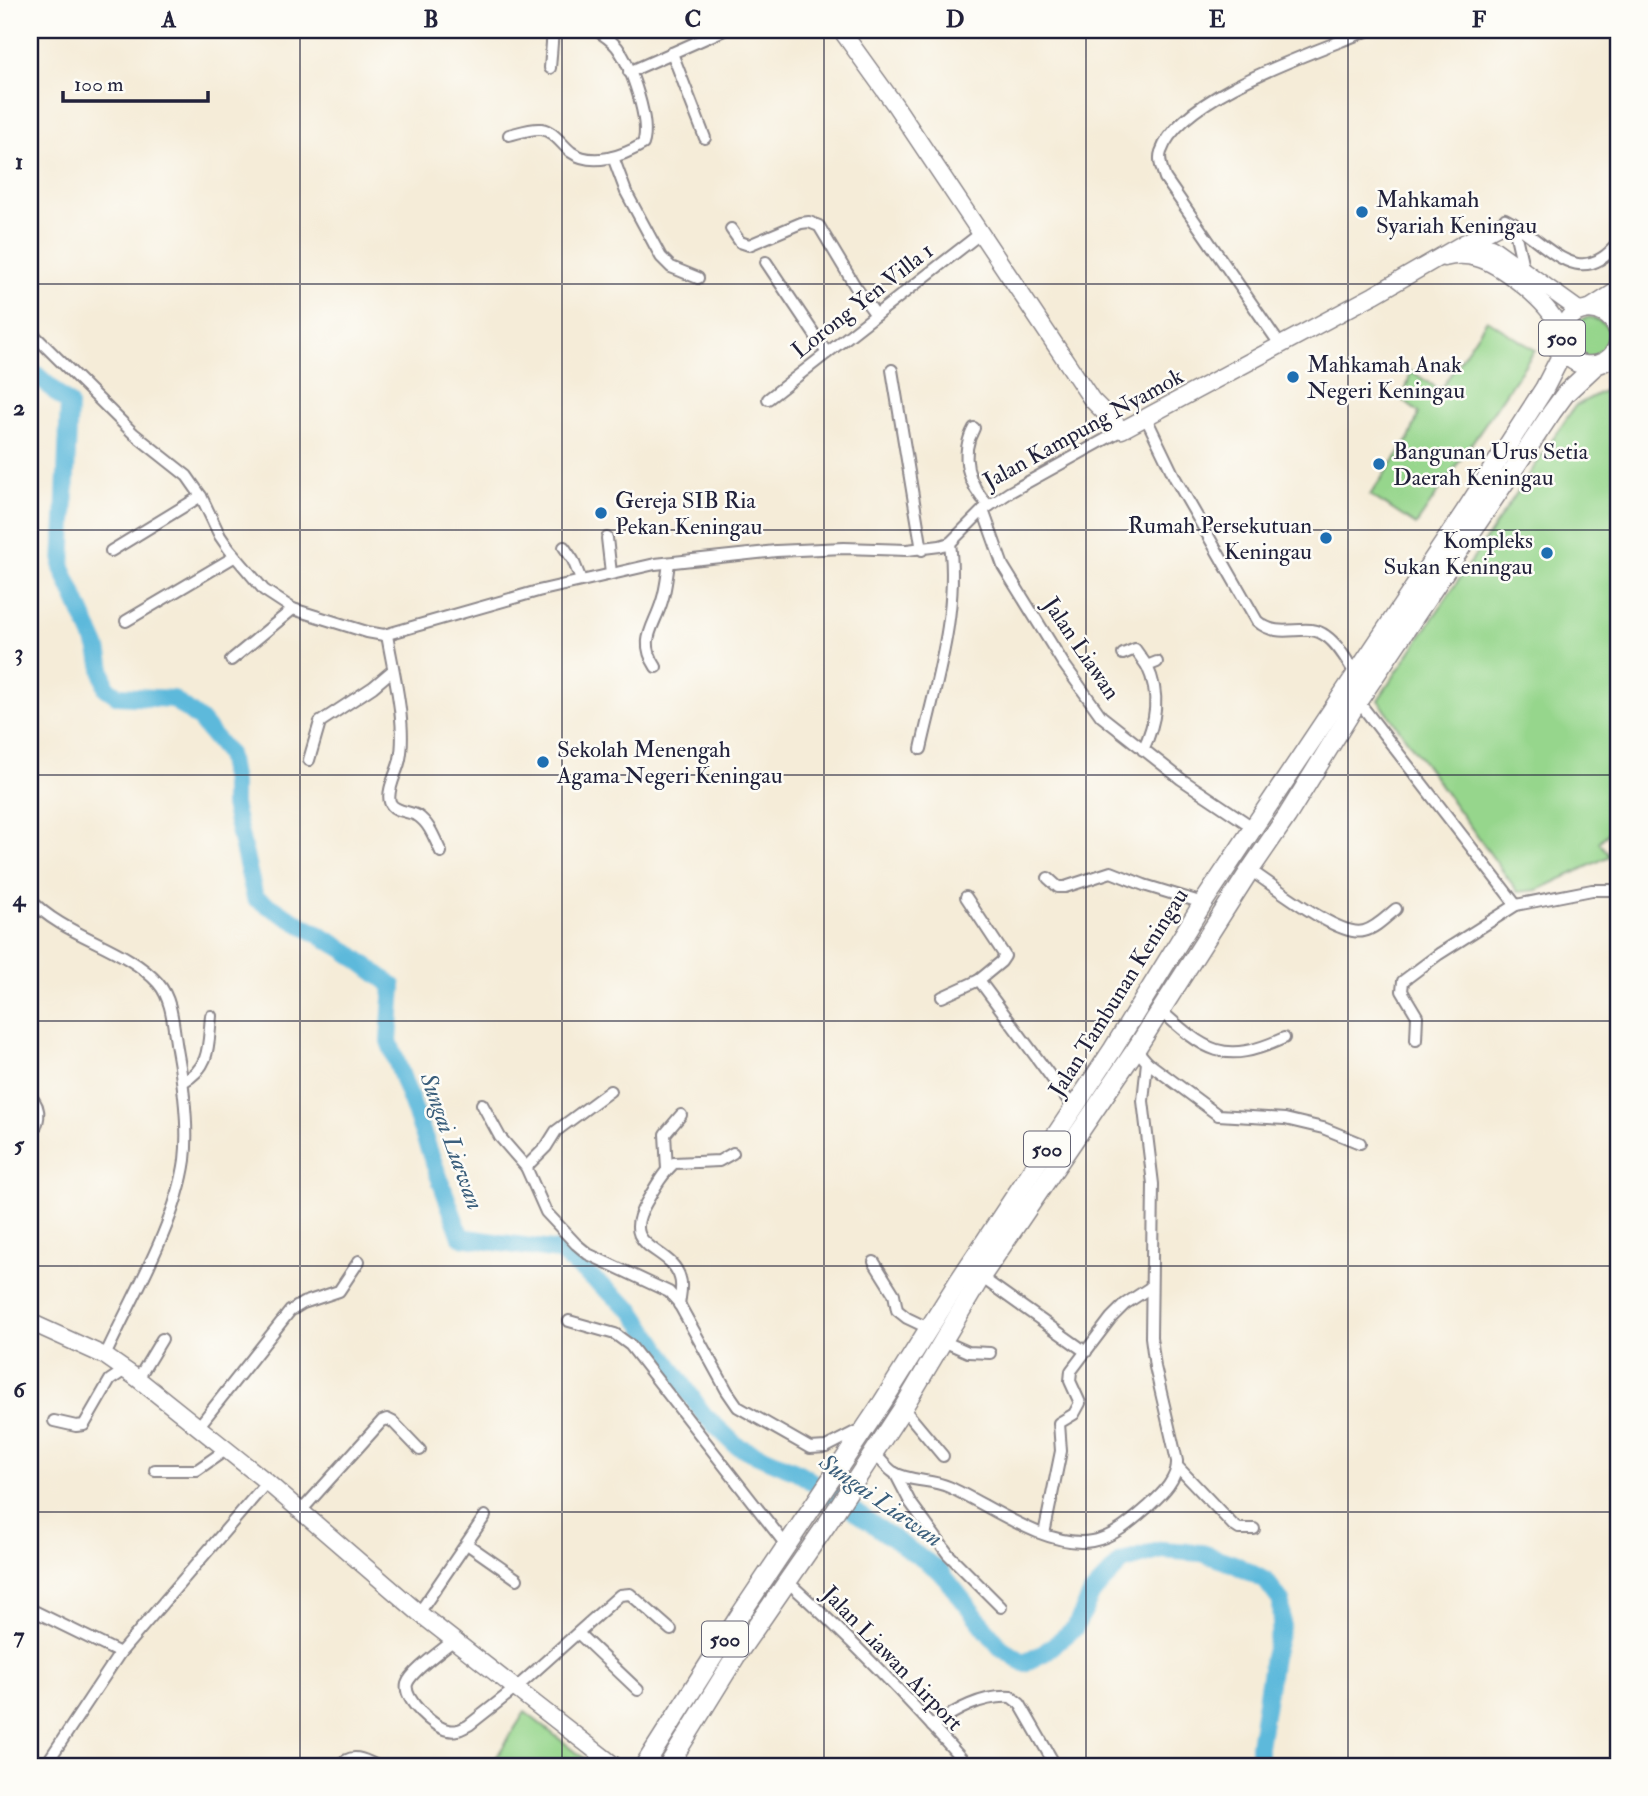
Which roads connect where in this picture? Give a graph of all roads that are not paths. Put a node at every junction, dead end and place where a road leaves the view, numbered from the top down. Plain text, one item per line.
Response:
1 (553, 30) edge
2 (595, 30) edge
3 (724, 30) edge
4 (1369, 30) edge
5 (847, 32) edge
6 (672, 53) junction
7 (550, 68) dead end
8 (629, 72) junction
9 (509, 135) dead end
10 (705, 138) dead end
11 (613, 157) junction
12 (1506, 223) junction
13 (731, 229) dead end
14 (981, 233) junction
15 (1540, 242) junction
16 (1464, 243) junction
17 (1618, 243) edge
18 (1491, 247) junction
19 (1438, 259) junction
20 (766, 262) dead end
21 (1490, 264) junction
22 (1522, 264) junction
23 (698, 278) dead end
24 (1618, 291) edge
25 (1585, 310) junction
26 (876, 315) junction
27 (1618, 330) edge
28 (30, 331) edge
29 (1281, 345) junction
30 (1563, 346) junction
31 (827, 353) junction
32 (1616, 354) edge
33 (1595, 366) junction
34 (892, 370) dead end
35 (768, 399) dead end
36 (1146, 418) junction
37 (974, 428) dead end
38 (1122, 430) junction
39 (201, 496) junction
40 (986, 508) junction
41 (607, 538) dead end
42 (950, 543) junction
43 (564, 547) dead end
44 (922, 550) junction
45 (111, 551) dead end
46 (234, 557) junction
47 (669, 563) junction
48 (611, 573) junction
49 (581, 580) junction
50 (293, 609) junction
51 (126, 621) dead end
52 (387, 635) junction
53 (1123, 654) dead end
54 (231, 660) dead end
55 (656, 667) dead end
56 (393, 670) junction
57 (1357, 676) junction
58 (30, 693) edge
59 (1358, 701) junction
60 (30, 713) edge
61 (921, 749) dead end
62 (1143, 750) junction
63 (309, 760) dead end
64 (1254, 828) junction
65 (441, 852) dead end
66 (1250, 870) junction
67 (1048, 878) dead end
68 (1618, 890) edge
69 (966, 897) dead end
70 (30, 899) edge
71 (1203, 903) junction
72 (1517, 905) junction
73 (1396, 909) dead end
74 (979, 980) junction
75 (942, 997) dead end
76 (1160, 1010) junction
77 (211, 1016) dead end
78 (1284, 1038) dead end
79 (1416, 1040) dead end
80 (1142, 1056) junction
81 (183, 1082) junction
82 (610, 1091) dead end
83 (30, 1096) edge
84 (482, 1104) dead end
85 (1074, 1108) junction
86 (681, 1115) dead end
87 (30, 1139) edge
88 (1360, 1143) dead end
89 (733, 1153) dead end
90 (526, 1167) junction
91 (667, 1169) junction
92 (359, 1261) dead end
93 (874, 1262) dead end
94 (981, 1277) junction
95 (1151, 1287) junction
96 (679, 1305) junction
97 (569, 1321) dead end
98 (30, 1324) edge
99 (928, 1328) junction
100 (162, 1339) dead end
101 (940, 1345) junction
102 (990, 1353) dead end
103 (1086, 1353) junction
104 (105, 1356) junction
105 (132, 1374) junction
106 (878, 1408) junction
107 (903, 1408) junction
108 (54, 1421) dead end
109 (199, 1426) junction
110 (866, 1426) junction
111 (227, 1449) junction
112 (420, 1450) dead end
113 (874, 1453) junction
114 (943, 1456) dead end
115 (1177, 1466) junction
116 (155, 1470) dead end
117 (895, 1473) junction
118 (267, 1482) junction
119 (301, 1511) junction
120 (485, 1516) dead end
121 (1254, 1529) dead end
122 (1044, 1534) junction
123 (467, 1544) junction
124 (786, 1545) junction
125 (517, 1579) dead end
126 (787, 1581) junction
127 (1001, 1607) dead end
128 (30, 1609) edge
129 (419, 1612) junction
130 (671, 1630) dead end
131 (578, 1633) junction
132 (455, 1639) junction
133 (120, 1653) junction
134 (516, 1688) junction
135 (638, 1690) dead end
136 (932, 1726) junction
137 (364, 1763) edge
138 (1055, 1765) edge
139 (45, 1766) edge
140 (340, 1766) edge
141 (377, 1766) edge
142 (615, 1766) edge
143 (644, 1766) edge
144 (668, 1766) edge
145 (968, 1766) edge

1 - 7 street
2 - 8 street
3 - 6 street
4 - 29 street
5 - 14 street
6 - 8 street
6 - 10 street
8 - 11 street
9 - 11 street
11 - 23 street
12 - 15 street
12 - 16 street, Jalan Kampung Nyamok
12 - 18 street
12 - 22 street
13 - 26 street
14 - 26 street, Lorong Yen Villa 1
14 - 38 street
15 - 17 street
15 - 22 street
16 - 18 street
16 - 19 street, Jalan Kampung Nyamok
18 - 21 street
18 - 22 street
19 - 21 street, Jalan Kampung Nyamok
19 - 29 street, Jalan Kampung Nyamok
20 - 31 street
21 - 30 street, Jalan Kampung Nyamok
22 - 25 street
24 - 25 main road, 500
25 - 27 main road, 500
25 - 30 main road, 500
26 - 31 street, Lorong Yen Villa 1
28 - 39 street
29 - 36 street, Jalan Kampung Nyamok
30 - 33 main road, 500
30 - 57 main road, Jalan Tambunan Keningau / 500
31 - 35 street, Lorong Yen Villa 1
32 - 33 main road, 500
33 - 59 main road, Jalan Tambunan Keningau / 500
34 - 44 street
36 - 38 street, Jalan Kampung Nyamok
36 - 57 street
37 - 40 street, Jalan Liawan
38 - 40 street, Jalan Kampung Nyamok
39 - 45 street
39 - 46 street
40 - 42 street, Jalan Kampung Nyamok
40 - 62 street, Jalan Liawan
41 - 48 street
42 - 44 street
42 - 61 street
43 - 49 street
44 - 47 street
46 - 50 street
46 - 51 street
47 - 48 street
47 - 55 street
48 - 49 street
49 - 52 street
50 - 52 street
50 - 54 street
52 - 56 street
53 - 62 street
56 - 63 street
56 - 65 street
57 - 64 main road, Jalan Tambunan Keningau / 500
58 - 60 street
59 - 66 main road, Jalan Tambunan Keningau / 500
59 - 72 street
62 - 64 street, Jalan Liawan
64 - 71 main road, Jalan Tambunan Keningau / 500
66 - 73 street
66 - 76 main road, Jalan Tambunan Keningau / 500
67 - 71 street
68 - 72 street
69 - 74 street
70 - 81 street
71 - 85 main road, Jalan Tambunan Keningau / 500
72 - 79 street
74 - 75 street
74 - 85 street
76 - 78 street
76 - 80 main road, Jalan Tambunan Keningau / 500
77 - 81 street
80 - 88 street
80 - 94 main road, Jalan Tambunan Keningau / 500
80 - 95 street
81 - 104 street
82 - 90 street
83 - 87 street
84 - 90 street
85 - 99 main road, Jalan Tambunan Keningau / 500
86 - 91 street
89 - 91 street
90 - 96 street
91 - 96 street
92 - 109 street
93 - 99 street
94 - 101 main road, Jalan Tambunan Keningau / 500
94 - 103 street
95 - 103 street
95 - 115 street
96 - 110 street
97 - 124 street
98 - 104 street
99 - 106 main road, Jalan Tambunan Keningau / 500
100 - 105 street
101 - 102 street
101 - 106 main road
101 - 107 main road, Jalan Tambunan Keningau / 500
103 - 122 street
104 - 105 street
105 - 108 street
105 - 109 street
106 - 110 main road, Jalan Tambunan Keningau / 500
107 - 113 main road, Jalan Tambunan Keningau / 500
107 - 114 street
109 - 111 street
110 - 124 main road, Jalan Tambunan Keningau / 500
111 - 116 street
111 - 118 street
112 - 119 street
113 - 117 street
113 - 126 main road, Jalan Tambunan Keningau / 500
115 - 121 street
115 - 122 street
117 - 122 street
117 - 127 street
118 - 119 street
118 - 133 street
119 - 129 street
120 - 123 street
123 - 125 street
123 - 129 street
124 - 143 main road, Jalan Tambunan Keningau / 500
126 - 136 street, Jalan Liawan Airport
126 - 144 main road, Jalan Tambunan Keningau / 500
128 - 133 street
129 - 132 street
130 - 131 street
131 - 134 street
131 - 135 street
132 - 134 street
132 - 134 street
133 - 139 street
134 - 142 street
136 - 138 street
136 - 145 street, Jalan Liawan Airport
137 - 140 street
137 - 141 street

